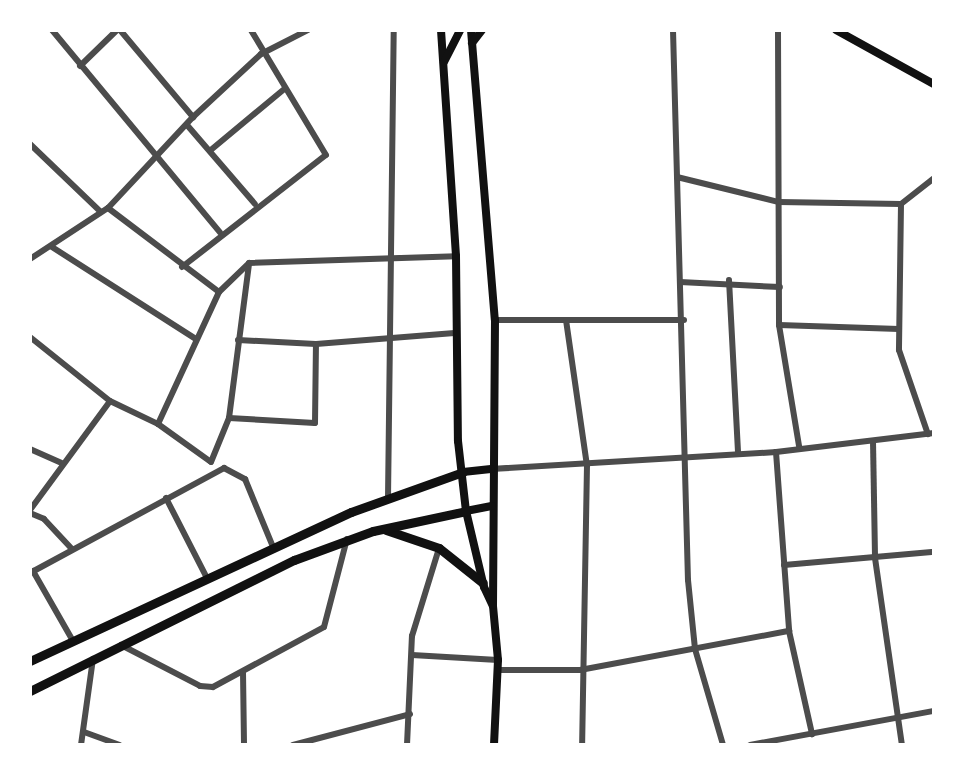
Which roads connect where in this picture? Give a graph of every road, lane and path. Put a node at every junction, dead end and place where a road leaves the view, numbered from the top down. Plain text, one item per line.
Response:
1 (52, 30) edge
2 (118, 30) edge
3 (250, 30) edge
4 (308, 30) edge
5 (394, 30) edge
6 (432, 30) edge
7 (460, 30) edge
8 (471, 30) edge
9 (482, 30) edge
10 (674, 30) edge
11 (778, 30) edge
12 (836, 30) edge
13 (441, 33) edge
14 (472, 43) junction
15 (261, 54) junction
16 (80, 66) junction
17 (443, 67) junction
18 (934, 84) edge
19 (283, 90) junction
20 (193, 117) junction
21 (187, 125) junction
22 (30, 144) edge
23 (212, 149) junction
24 (159, 155) junction
25 (677, 177) junction
26 (934, 178) edge
27 (779, 202) junction
28 (255, 204) junction
29 (901, 204) junction
30 (108, 208) junction
31 (101, 212) junction
32 (220, 232) junction
33 (52, 246) junction
34 (393, 256) junction
35 (456, 256) junction
36 (30, 259) edge
37 (249, 263) junction
38 (182, 267) junction
39 (729, 280) junction
40 (681, 282) junction
41 (780, 287) junction
42 (219, 292) junction
43 (495, 320) junction
44 (566, 320) junction
45 (684, 320) junction
46 (779, 325) junction
47 (899, 329) junction
48 (455, 333) junction
49 (30, 337) edge
50 (390, 338) junction
51 (196, 339) junction
52 (238, 340) junction
53 (316, 344) junction
54 (110, 401) junction
55 (229, 418) junction
56 (158, 424) junction
57 (931, 434) edge
58 (873, 441) junction
59 (799, 446) junction
60 (30, 449) edge
61 (776, 452) junction
62 (738, 454) junction
63 (684, 455) junction
64 (211, 462) junction
65 (61, 463) junction
66 (587, 465) junction
67 (491, 469) junction
68 (215, 472) junction
69 (463, 472) junction
70 (166, 498) junction
71 (388, 498) junction
72 (492, 506) junction
73 (466, 511) junction
74 (30, 512) edge
75 (383, 529) junction
76 (348, 538) junction
77 (273, 547) junction
78 (439, 548) junction
79 (72, 549) junction
80 (934, 552) edge
81 (875, 558) junction
82 (784, 566) junction
83 (32, 572) edge
84 (207, 578) junction
85 (483, 583) junction
86 (493, 606) junction
87 (789, 631) junction
88 (73, 641) junction
89 (120, 645) junction
90 (696, 649) junction
91 (412, 655) junction
92 (93, 659) junction
93 (498, 660) junction
94 (30, 661) edge
95 (498, 670) junction
96 (580, 670) junction
97 (243, 672) junction
98 (30, 691) edge
99 (934, 711) edge
100 (410, 714) junction
101 (897, 718) junction
102 (84, 732) junction
103 (812, 735) junction
104 (81, 745) edge
105 (120, 745) edge
106 (244, 745) edge
107 (293, 745) edge
108 (407, 745) edge
109 (494, 745) edge
110 (582, 745) edge
111 (723, 745) edge
112 (750, 745) edge
113 (902, 745) edge

1 - 16 street
2 - 16 street
2 - 20 street
3 - 15 street
4 - 15 street
5 - 34 street
6 - 13 street
7 - 17 main road
8 - 14 main road
9 - 14 main road
10 - 25 street
11 - 27 street
12 - 18 main road
13 - 17 main road
14 - 43 main road
15 - 19 street
15 - 20 street
16 - 24 street
17 - 35 main road
19 - 23 street
19 - 28 street
20 - 21 street
21 - 23 street
21 - 24 street
22 - 31 street
23 - 28 street
24 - 30 street
24 - 32 street
25 - 27 street
25 - 40 street
26 - 29 street
27 - 29 street
27 - 41 street
28 - 32 street
29 - 47 street
30 - 31 street
30 - 38 street
31 - 33 street
32 - 38 street
33 - 36 street
33 - 51 street
34 - 35 street
34 - 37 street
34 - 50 street
35 - 48 main road
37 - 42 street
37 - 52 street
38 - 42 street
39 - 40 street
39 - 41 street
39 - 62 street
40 - 45 street
41 - 46 street
42 - 51 street
43 - 44 street
43 - 67 main road
44 - 45 street
44 - 66 street
45 - 63 street
46 - 47 street
46 - 59 street
47 - 57 street
48 - 50 street
48 - 69 main road
49 - 54 street
50 - 53 street
50 - 71 street
51 - 56 street
52 - 53 street
52 - 55 street
53 - 55 street
54 - 56 street
54 - 65 street
55 - 64 street
56 - 64 street
57 - 58 street
58 - 59 street
58 - 81 street
59 - 61 street
60 - 65 street
61 - 62 street
61 - 82 street
62 - 63 street
63 - 66 street
63 - 90 street
64 - 68 street
65 - 74 street
66 - 67 street
66 - 96 street
67 - 69 main road
67 - 72 main road
68 - 70 street
68 - 77 street
69 - 71 main road
69 - 73 main road
70 - 79 street
70 - 84 street
71 - 77 main road
72 - 73 main road
72 - 86 main road
73 - 75 main road
73 - 85 main road
74 - 79 street
75 - 76 main road
75 - 78 main road
76 - 89 main road
76 - 97 street
77 - 84 main road
78 - 85 main road
78 - 91 street
79 - 83 street
80 - 81 street
81 - 82 street
81 - 101 street
82 - 87 street
83 - 88 street
84 - 88 main road
85 - 86 main road
86 - 93 main road
87 - 90 street
87 - 103 street
88 - 94 main road
89 - 92 main road
89 - 97 street
90 - 96 street
90 - 111 street
91 - 93 street
91 - 100 street
92 - 98 main road
92 - 102 street
93 - 95 main road
95 - 96 street
95 - 109 main road
96 - 110 street
97 - 106 street
99 - 101 street
100 - 107 street
100 - 108 street
101 - 103 street
101 - 113 street
102 - 104 street
102 - 105 street
103 - 112 street

